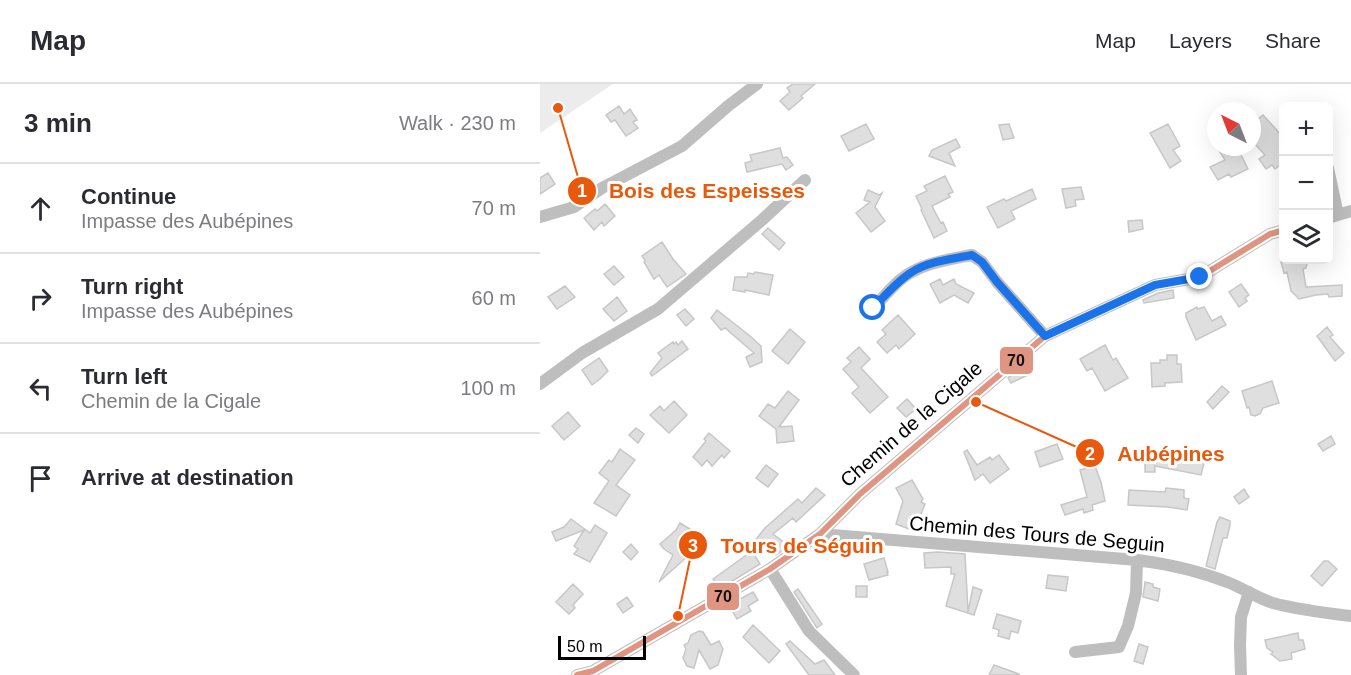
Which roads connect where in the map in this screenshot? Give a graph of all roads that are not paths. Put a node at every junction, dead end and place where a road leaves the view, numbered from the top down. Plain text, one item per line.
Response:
1 (757, 84) edge
2 (805, 180) dead end
3 (1351, 211) edge
4 (1333, 216) edge
5 (540, 217) edge
6 (1279, 231) edge
7 (873, 308) dead end
8 (1045, 336) junction
9 (540, 384) edge
10 (820, 534) junction
11 (1137, 560) junction
12 (770, 568) junction
13 (1249, 592) junction
14 (1351, 616) edge
15 (1075, 652) dead end
16 (594, 673) edge
17 (577, 675) edge
18 (854, 675) edge
19 (1241, 675) edge

1 - 5 street
2 - 9 street
3 - 4 street
6 - 8 street, Chemin de la Cigale
7 - 8 street
8 - 10 street, Chemin de la Cigale
10 - 11 street, Chemin des Tours de Seguin
10 - 12 street, Chemin de la Cigale
11 - 13 street, Chemin des Tours de Seguin
11 - 15 street
12 - 16 street, Chemin de la Cigale
12 - 18 street
13 - 14 street, Chemin des Tours de Seguin
13 - 19 street
16 - 17 street, Chemin de la Cigale

